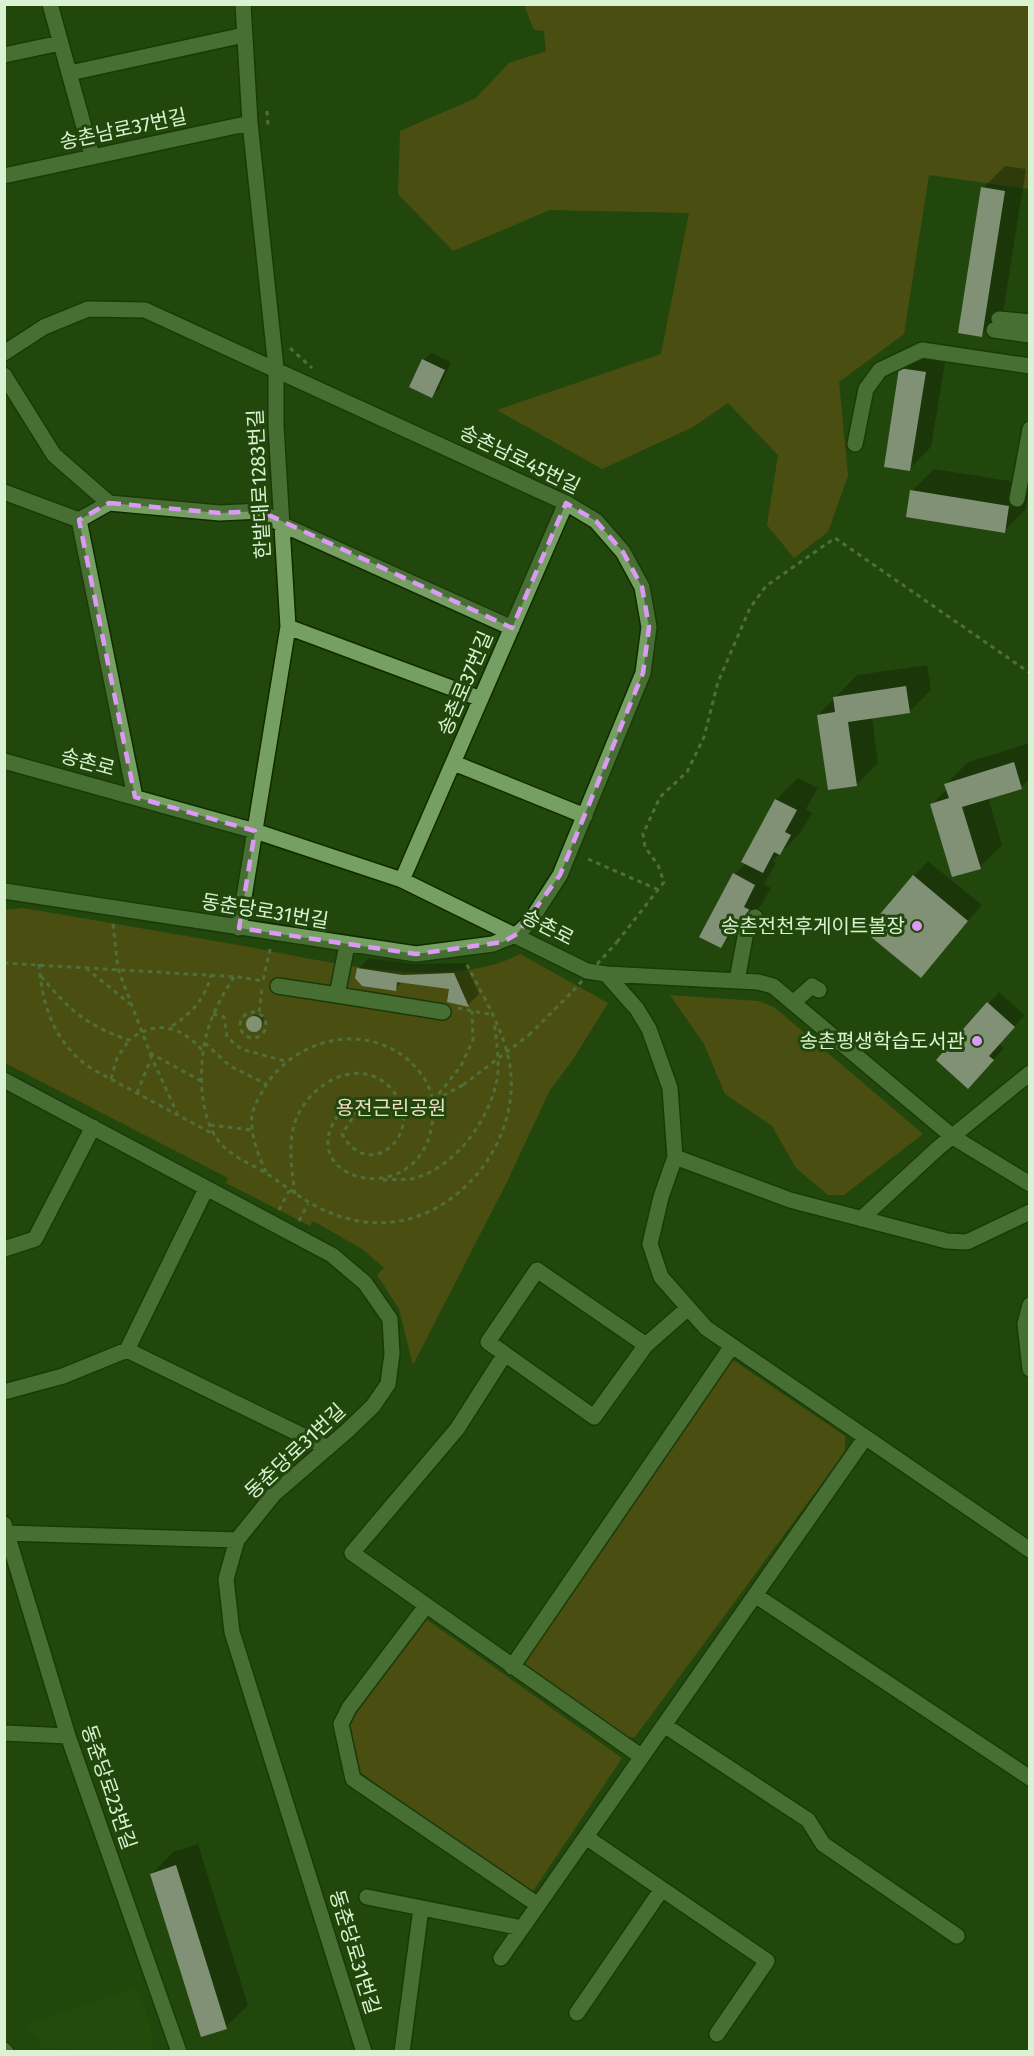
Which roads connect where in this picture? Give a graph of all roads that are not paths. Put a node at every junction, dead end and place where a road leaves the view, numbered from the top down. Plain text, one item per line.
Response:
1 (50, 4) edge
2 (243, 4) edge
3 (244, 35) junction
4 (60, 43) junction
5 (4, 55) edge
6 (70, 73) junction
7 (250, 123) junction
8 (92, 156) junction
9 (4, 176) edge
10 (1029, 322) edge
11 (1029, 335) edge
12 (4, 353) edge
13 (1029, 366) edge
14 (276, 368) junction
15 (4, 375) edge
16 (1029, 429) edge
17 (855, 444) dead end
18 (4, 492) edge
19 (1017, 499) dead end
20 (109, 503) junction
21 (566, 503) junction
22 (79, 520) junction
23 (281, 524) junction
24 (288, 627) junction
25 (512, 627) junction
26 (481, 699) junction
27 (4, 761) edge
28 (454, 763) junction
29 (135, 796) junction
30 (585, 816) junction
31 (255, 831) junction
32 (402, 880) junction
33 (4, 891) edge
34 (755, 916) dead end
35 (239, 928) junction
36 (517, 934) junction
37 (347, 945) junction
38 (606, 974) junction
39 (737, 980) junction
40 (270, 984) road end
41 (819, 990) dead end
42 (337, 995) junction
43 (795, 1001) junction
44 (448, 1009) road end
45 (1029, 1073) edge
46 (4, 1080) edge
47 (93, 1127) junction
48 (953, 1137) junction
49 (675, 1157) junction
50 (1029, 1184) edge
51 (206, 1189) junction
52 (1029, 1212) edge
53 (861, 1219) junction
54 (4, 1249) edge
55 (1029, 1305) edge
56 (688, 1308) junction
57 (646, 1345) junction
58 (732, 1346) junction
59 (127, 1350) junction
60 (505, 1354) junction
61 (1029, 1369) edge
62 (4, 1392) edge
63 (865, 1438) junction
64 (328, 1448) junction
65 (6, 1530) edge
66 (237, 1540) junction
67 (1029, 1550) edge
68 (755, 1595) junction
69 (426, 1606) junction
70 (512, 1667) junction
71 (664, 1725) junction
72 (4, 1733) edge
73 (68, 1736) junction
74 (642, 1757) junction
75 (1029, 1778) edge
76 (586, 1837) junction
77 (662, 1888) junction
78 (367, 1897) dead end
79 (538, 1905) junction
80 (421, 1908) junction
81 (522, 1928) junction
82 (957, 1936) dead end
83 (501, 1958) dead end
84 (577, 2013) dead end
85 (717, 2034) dead end
86 (179, 2052) edge
87 (364, 2052) edge
88 (402, 2052) edge

1 - 4 street
2 - 3 street, 한밭대로1283번길
3 - 6 street
3 - 7 street, 한밭대로1283번길
4 - 5 street
4 - 6 street
6 - 8 street
7 - 8 street, 송촌남로37번길
7 - 14 street, 한밭대로1283번길
8 - 9 street, 송촌남로37번길
10 - 11 street
12 - 14 street, 송촌남로45번길
13 - 17 street
14 - 21 street, 송촌남로45번길
14 - 23 street, 한밭대로1283번길
15 - 20 street
16 - 19 street
18 - 22 street
20 - 22 street
20 - 23 street
21 - 25 street, 송촌로37번길
21 - 30 street, 송촌남로45번길
22 - 29 street
23 - 24 street, 한밭대로1283번길
23 - 25 street
24 - 26 street
24 - 31 street, 한밭대로1283번길
25 - 26 street, 송촌로37번길
26 - 28 street, 송촌로37번길
27 - 29 street, 송촌로
28 - 30 street
28 - 32 street, 송촌로37번길
29 - 31 street, 송촌로
30 - 36 street, 송촌남로45번길
31 - 32 street, 송촌로
31 - 35 street, 한밭대로1283번길
32 - 36 street, 송촌로
33 - 35 street, 동춘당로31번길
34 - 39 street
35 - 37 street, 동춘당로31번길
36 - 37 street, 동춘당로31번길
36 - 38 street, 송촌로
37 - 42 street
38 - 39 street, 송촌로
38 - 49 street
39 - 43 street, 송촌로
40 - 42 street
41 - 43 street
42 - 44 street
43 - 48 street, 송촌로
45 - 48 street
46 - 47 street, 동춘당로31번길
47 - 51 street, 동춘당로31번길
47 - 54 street
48 - 50 street, 송촌로
48 - 53 street
49 - 53 street
49 - 56 street
51 - 59 street
51 - 64 street, 동춘당로31번길
52 - 53 street
55 - 61 street
56 - 57 street
56 - 58 street
57 - 60 street
57 - 60 street
58 - 63 street
58 - 70 street
59 - 62 street
59 - 64 street
60 - 69 street
63 - 67 street
63 - 68 street
64 - 66 street, 동춘당로31번길
65 - 66 street, 동춘당로23번길
65 - 73 street, 동춘당로23번길
66 - 87 street, 동춘당로31번길
68 - 71 street
68 - 75 street
69 - 70 street
69 - 79 street
70 - 74 street
71 - 74 street
71 - 82 street
72 - 73 street
73 - 86 street, 동춘당로23번길
74 - 76 street
76 - 77 street
76 - 79 street
77 - 84 street
77 - 85 street
78 - 80 street
79 - 81 street
80 - 81 street
80 - 88 street
81 - 83 street

